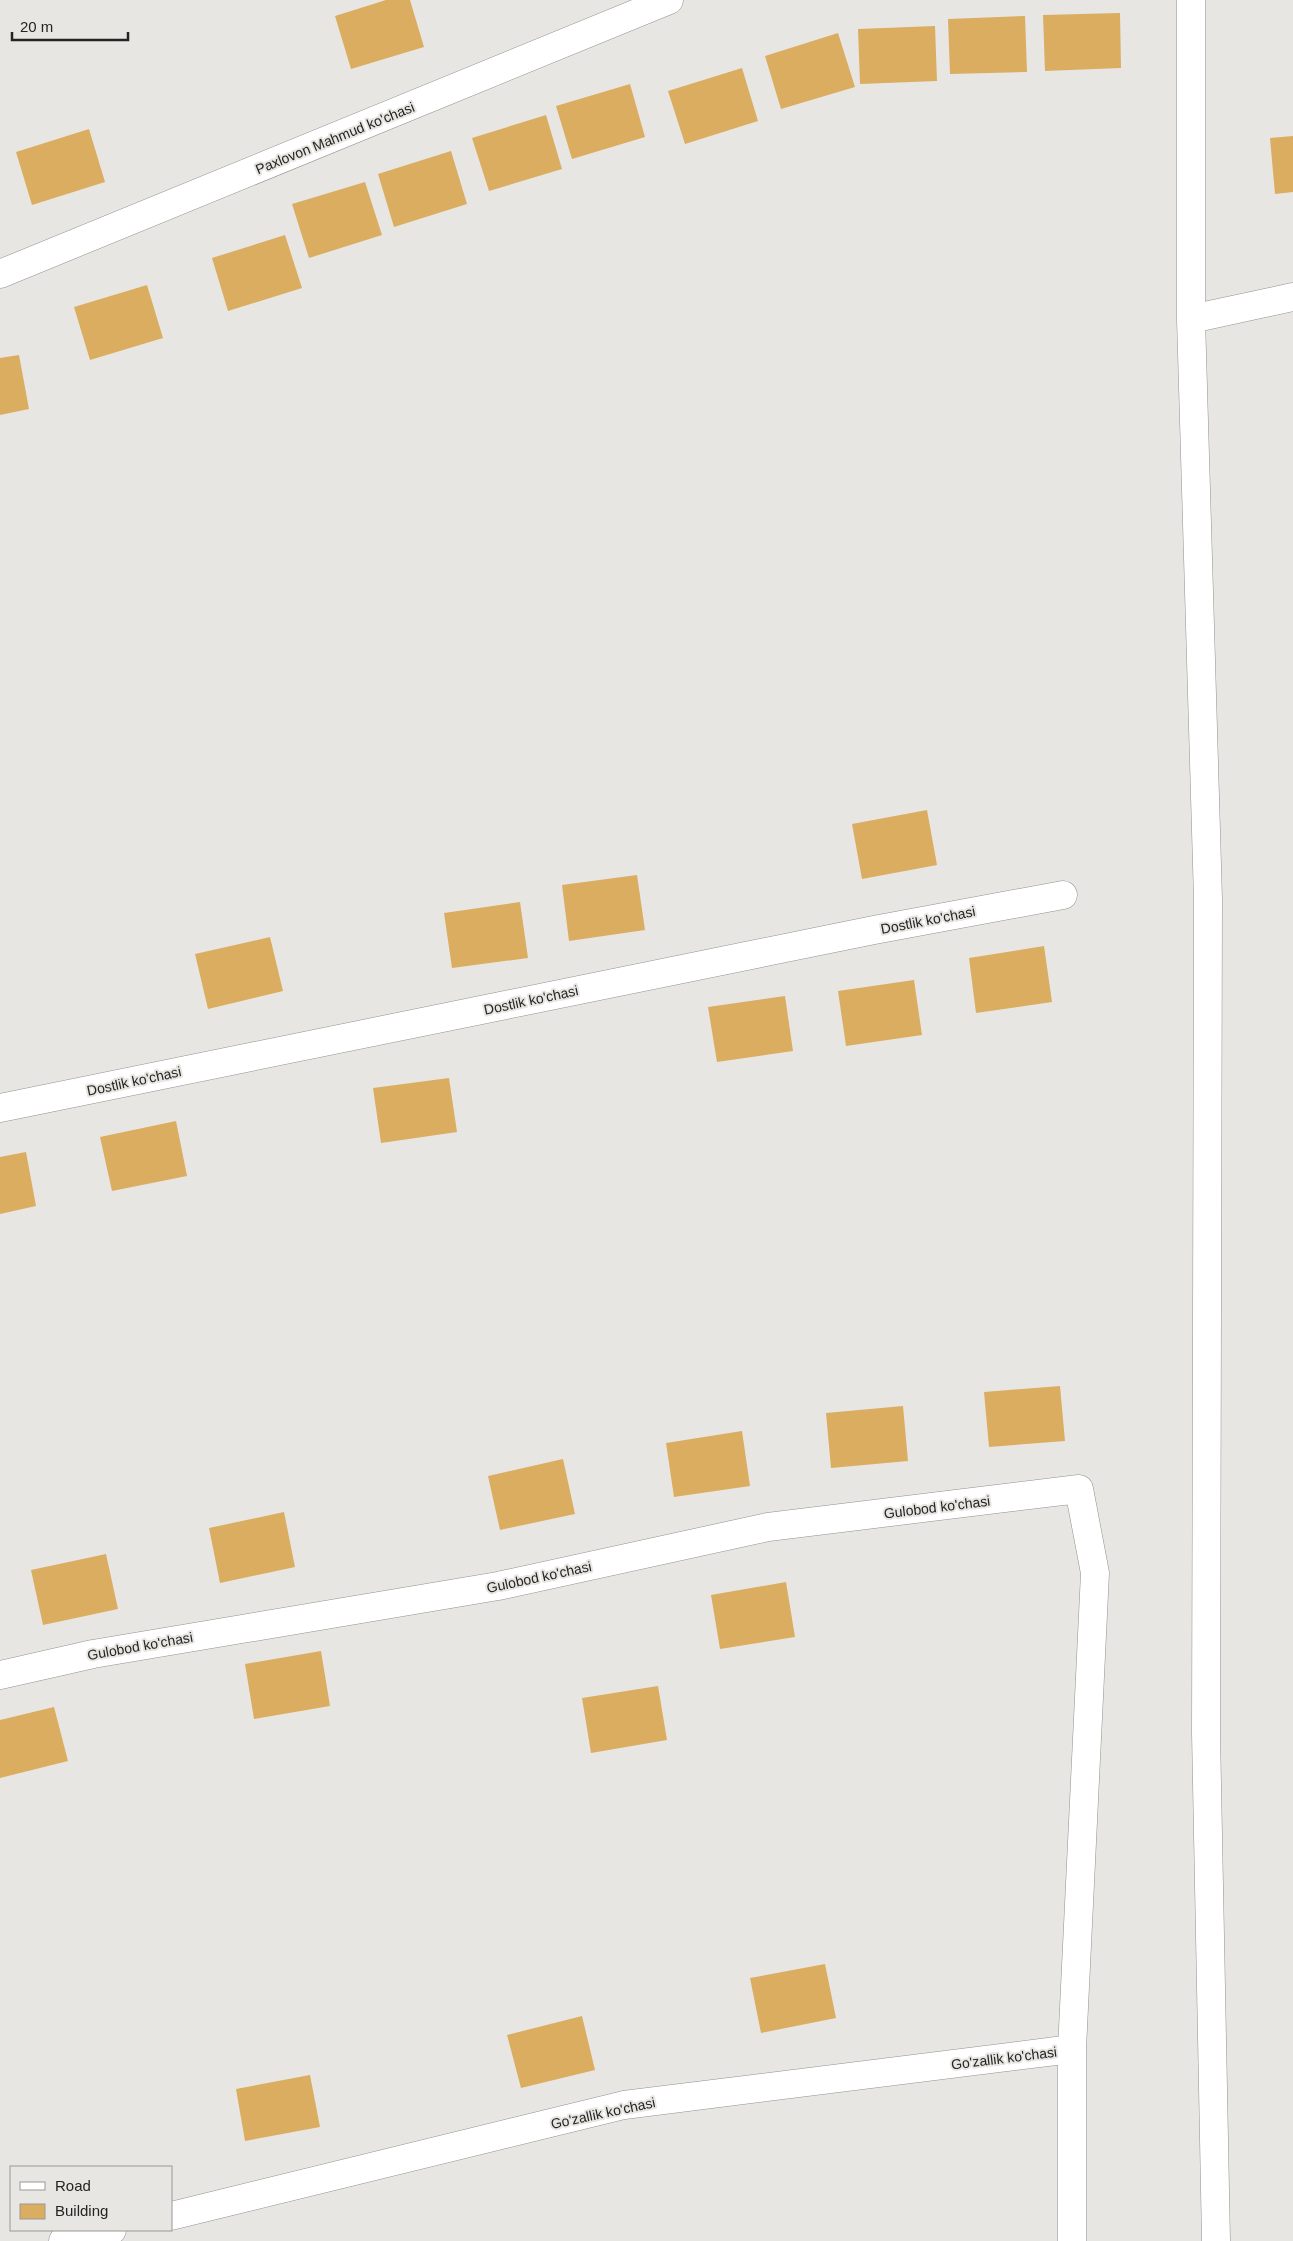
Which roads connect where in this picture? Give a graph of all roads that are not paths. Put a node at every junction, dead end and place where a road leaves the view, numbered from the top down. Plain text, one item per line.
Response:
1 (669, 0) edge
2 (1191, 0) edge
3 (0, 274) edge
4 (1293, 297) edge
5 (1191, 319) junction
6 (1063, 895) dead end
7 (0, 1108) edge
8 (0, 1675) edge
9 (1072, 2049) junction
10 (172, 2216) edge
11 (108, 2231) edge
12 (63, 2241) edge
13 (1072, 2241) edge
14 (1216, 2241) edge

1 - 3 street, Paxlovon Mahmud ko'chasi
2 - 5 street
4 - 5 street
5 - 14 street
6 - 7 street, Dostlik ko'chasi
8 - 9 street, Gulobod ko'chasi
9 - 10 street, Go'zallik ko'chasi
9 - 13 street
11 - 12 street

